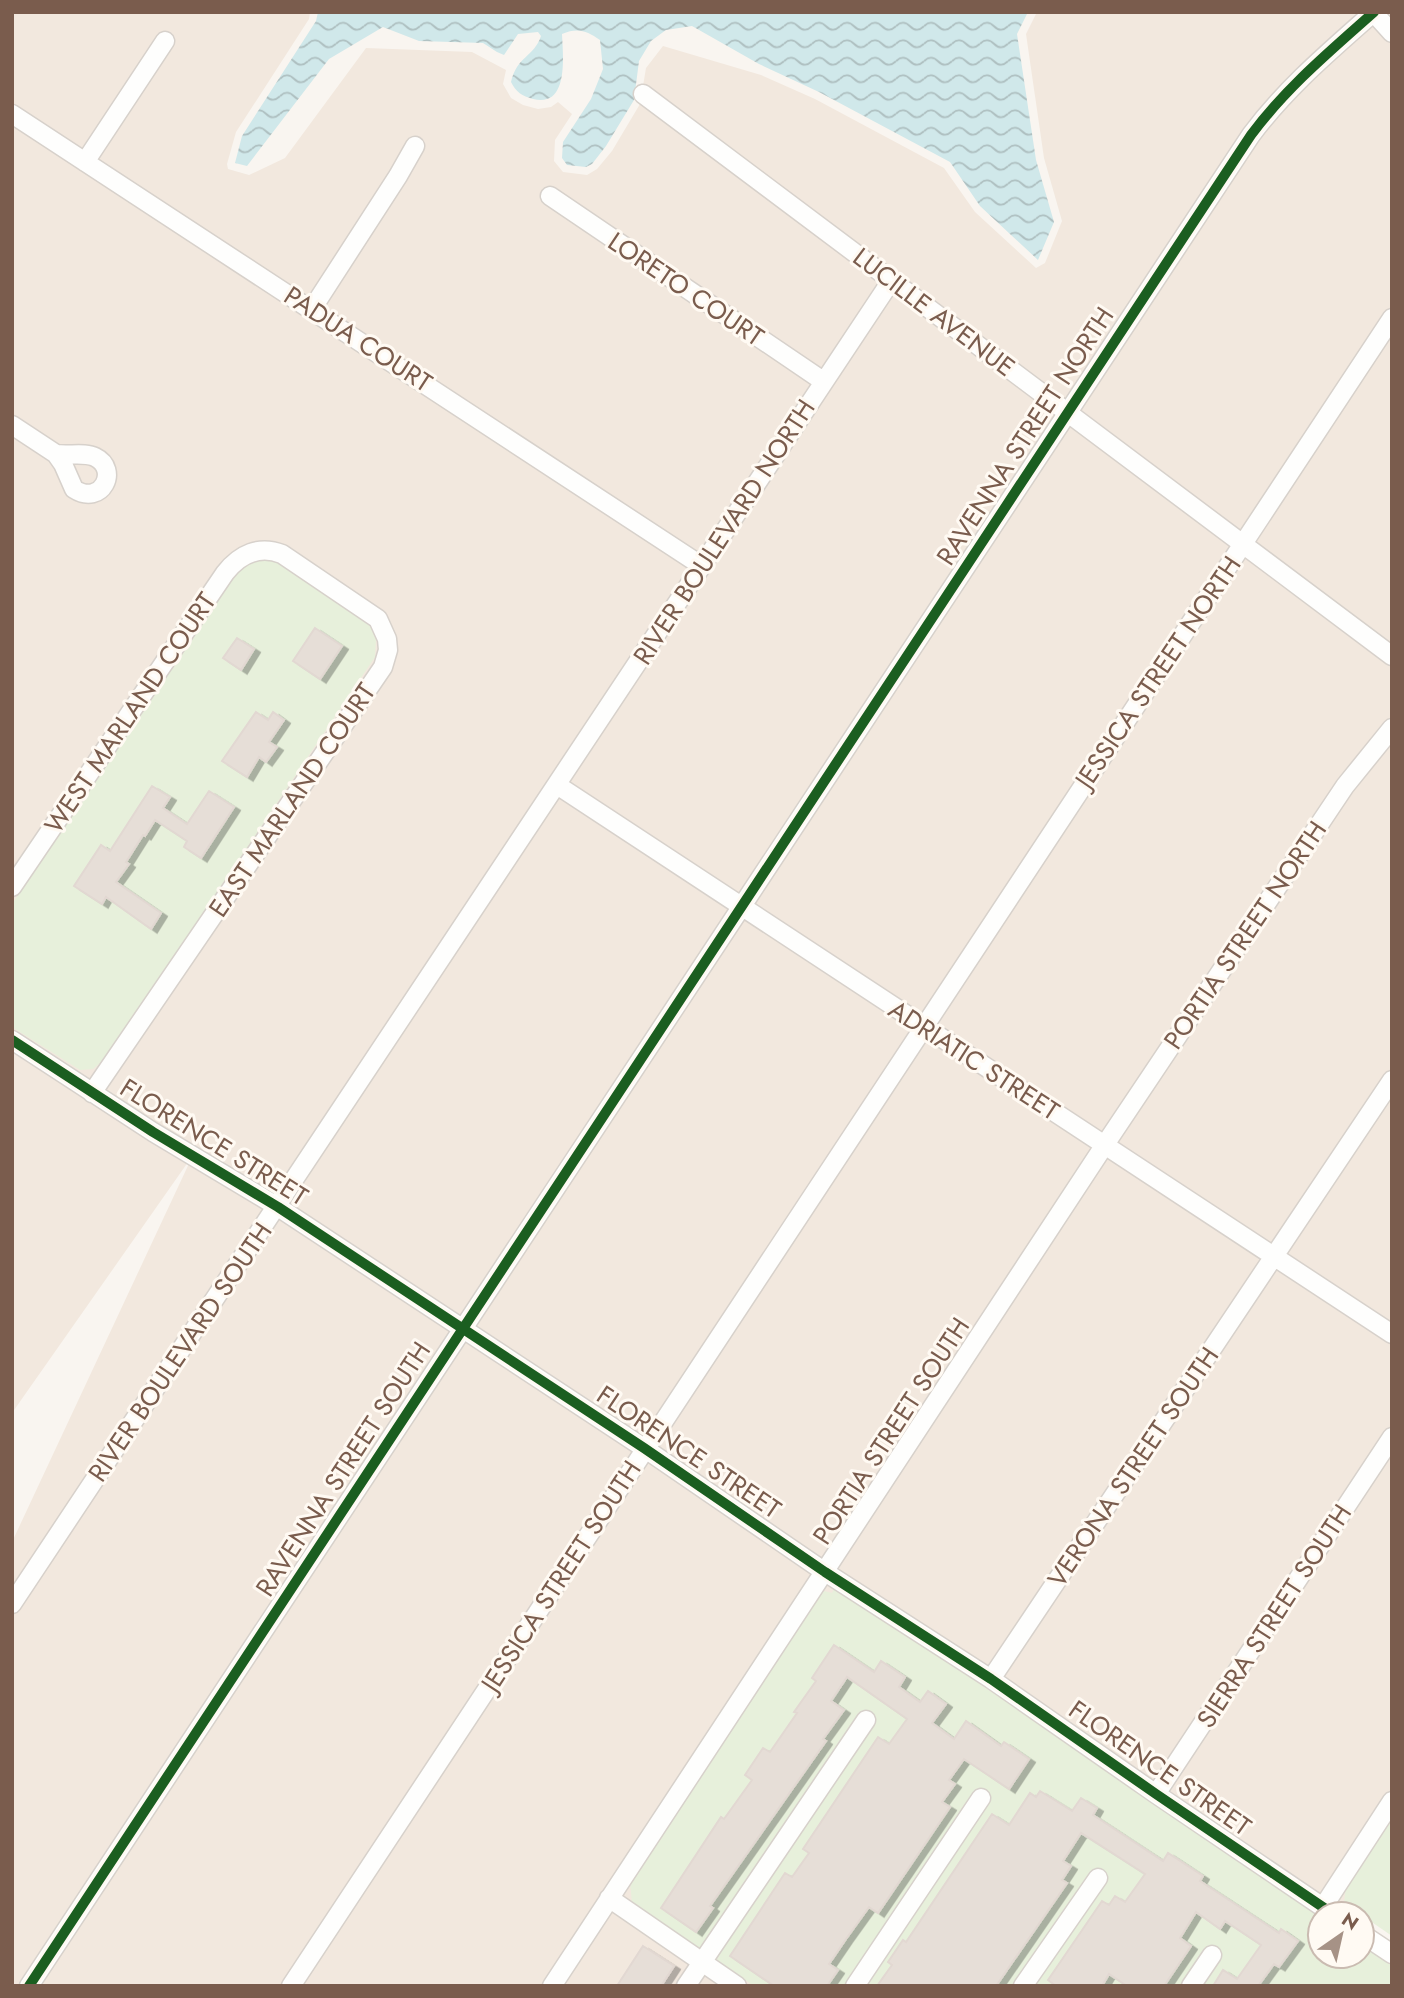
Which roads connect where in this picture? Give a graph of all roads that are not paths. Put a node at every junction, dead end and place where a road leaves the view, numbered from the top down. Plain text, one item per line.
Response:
1 (1374, 12) edge
2 (1392, 33) edge
3 (165, 41) dead end
4 (643, 94) dead end
5 (12, 114) edge
6 (415, 146) dead end
7 (85, 162) junction
8 (550, 196) dead end
9 (891, 281) junction
10 (312, 309) junction
11 (1392, 317) edge
12 (823, 381) junction
13 (1067, 412) junction
14 (12, 425) edge
15 (56, 454) dead end
16 (1244, 543) junction
17 (257, 550) joint
18 (702, 566) junction
19 (1392, 656) edge
20 (1392, 728) edge
21 (557, 785) junction
22 (12, 887) edge
23 (741, 908) junction
24 (924, 1027) junction
25 (12, 1040) edge
26 (1392, 1080) edge
27 (92, 1093) junction
28 (1104, 1146) junction
29 (278, 1207) junction
30 (1273, 1255) junction
31 (463, 1328) junction
32 (1392, 1334) edge
33 (1392, 1437) edge
34 (644, 1448) junction
35 (825, 1572) junction
36 (12, 1604) edge
37 (991, 1679) junction
38 (866, 1720) dead end
39 (1156, 1794) junction
40 (981, 1798) dead end
41 (1392, 1801) edge
42 (1098, 1878) dead end
43 (609, 1898) junction
44 (1312, 1900) edge
45 (1334, 1900) edge
46 (1376, 1943) edge
47 (1392, 1954) edge
48 (1212, 1955) dead end
49 (702, 1962) junction
50 (29, 1986) edge
51 (291, 1986) edge
52 (552, 1986) edge
53 (686, 1986) edge
54 (737, 1986) edge
55 (855, 1986) edge
56 (1023, 1986) edge
57 (1191, 1986) edge

1 - 2 street
1 - 13 street, RAVENNA STREET NORTH
3 - 7 street
4 - 9 street, LUCILLE AVENUE
5 - 7 street, PADUA COURT
6 - 10 street
7 - 10 street, PADUA COURT
8 - 12 street, LORETO COURT
9 - 12 street, RIVER BOULEVARD NORTH
9 - 13 street, LUCILLE AVENUE
10 - 18 street, PADUA COURT
11 - 16 street, JESSICA STREET NORTH
12 - 18 street, RIVER BOULEVARD NORTH
13 - 16 street, LUCILLE AVENUE
13 - 23 street, RAVENNA STREET NORTH
14 - 15 street
16 - 19 street, LUCILLE AVENUE
16 - 24 street, JESSICA STREET NORTH
17 - 22 street, WEST MARLAND COURT
17 - 27 street, EAST MARLAND COURT
18 - 21 street, RIVER BOULEVARD NORTH
20 - 28 street, PORTIA STREET NORTH
21 - 23 street, ADRIATIC STREET
21 - 29 street, RIVER BOULEVARD SOUTH
23 - 24 street, ADRIATIC STREET
23 - 31 street, RAVENNA STREET SOUTH
24 - 28 street, ADRIATIC STREET
24 - 34 street, JESSICA STREET SOUTH
25 - 27 street, FLORENCE STREET
26 - 30 street, VERONA STREET SOUTH
27 - 29 street, FLORENCE STREET
28 - 30 street, ADRIATIC STREET
28 - 35 street, PORTIA STREET SOUTH
29 - 31 street, FLORENCE STREET
29 - 36 street, RIVER BOULEVARD SOUTH
30 - 32 street, ADRIATIC STREET
30 - 37 street, VERONA STREET SOUTH
31 - 34 street, FLORENCE STREET
31 - 50 street, RAVENNA STREET SOUTH
33 - 39 street, SIERRA STREET SOUTH
34 - 35 street, FLORENCE STREET
34 - 51 street, JESSICA STREET SOUTH
35 - 37 street, FLORENCE STREET
35 - 43 street, PORTIA STREET SOUTH
37 - 39 street, FLORENCE STREET
38 - 49 street
39 - 44 street, FLORENCE STREET
40 - 55 street
41 - 45 street
42 - 56 street
43 - 49 street
43 - 52 street, PORTIA STREET SOUTH
46 - 47 street
48 - 57 street
49 - 53 street
49 - 54 street

